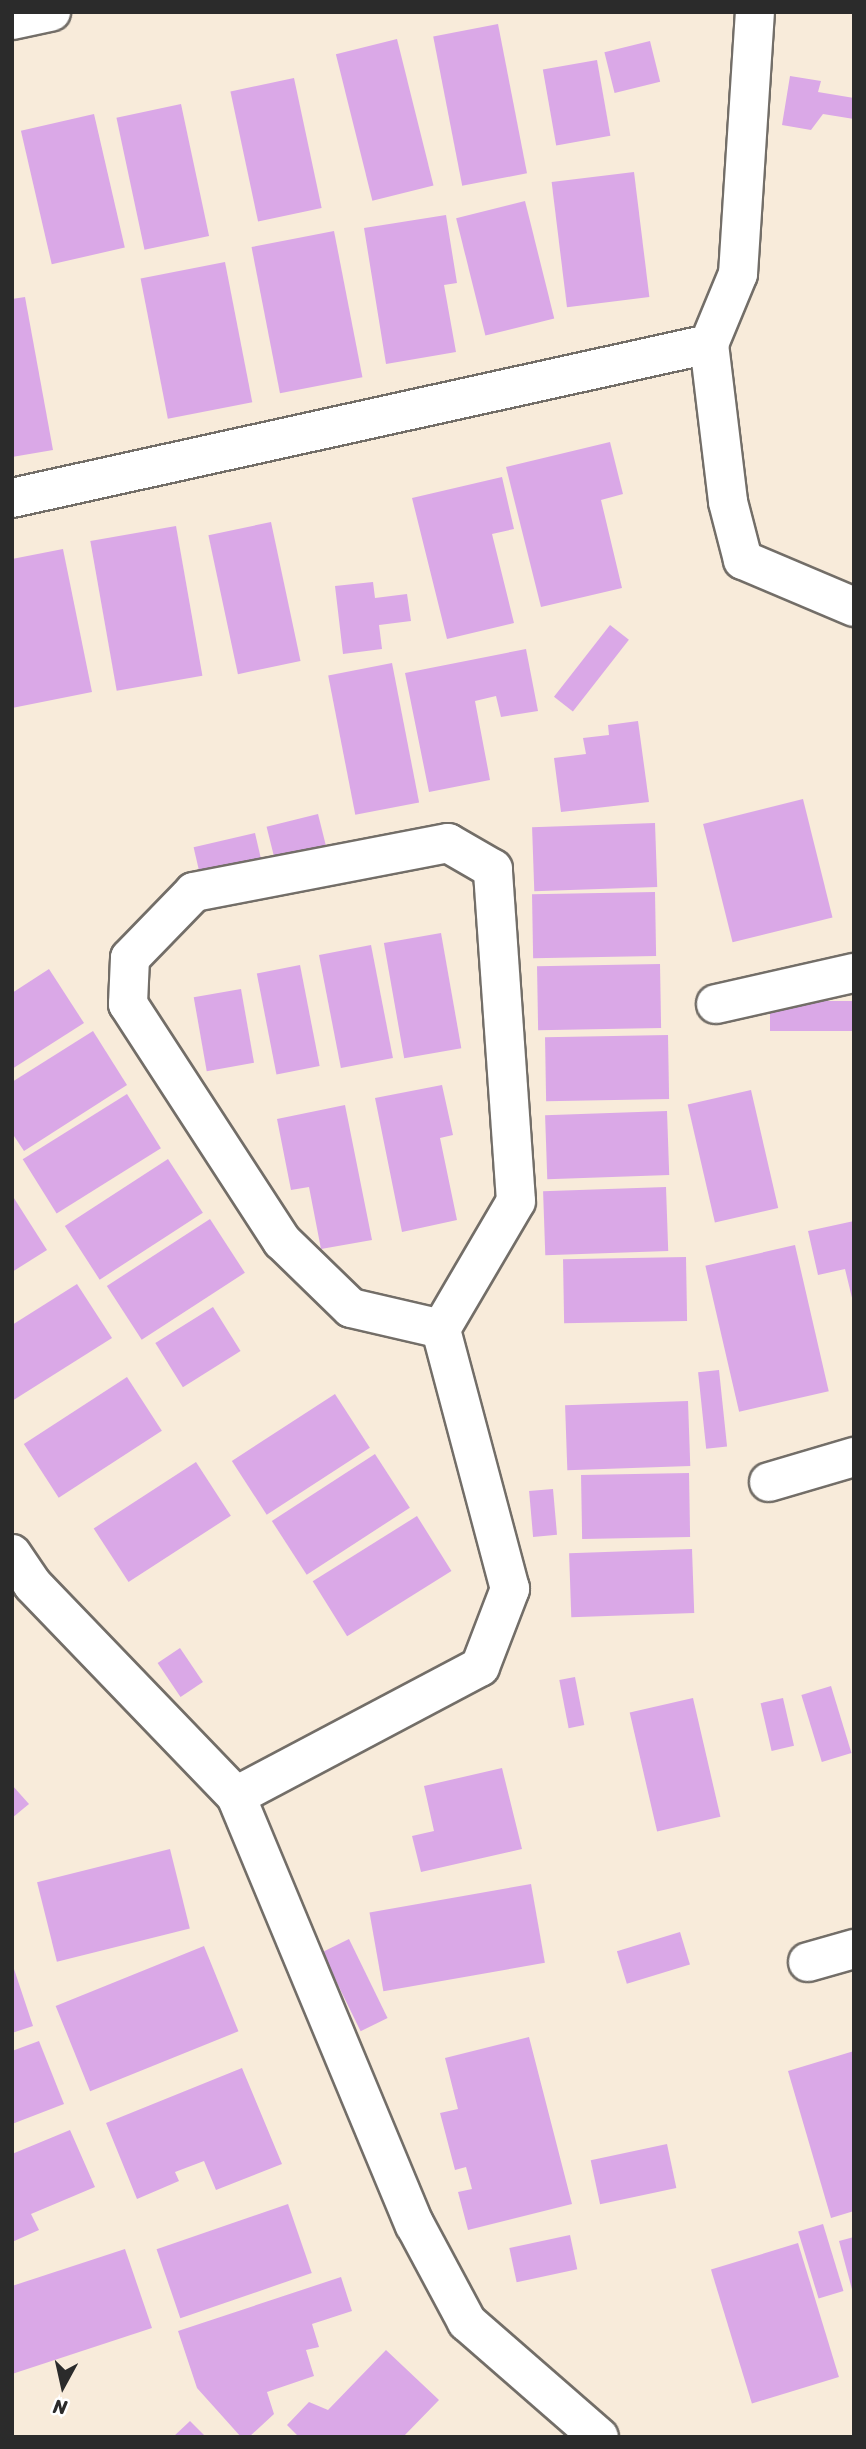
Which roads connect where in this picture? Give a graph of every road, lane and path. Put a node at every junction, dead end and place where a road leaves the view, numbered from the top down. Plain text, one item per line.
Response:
1 (51, 12) edge
2 (755, 12) edge
3 (12, 20) edge
4 (709, 344) junction
5 (12, 498) edge
6 (854, 607) edge
7 (854, 973) edge
8 (716, 1004) dead end
9 (441, 1329) junction
10 (854, 1457) edge
11 (769, 1482) dead end
12 (19, 1579) edge
13 (236, 1796) junction
14 (854, 1949) edge
15 (808, 1962) dead end
16 (599, 2437) edge

1 - 3 street
2 - 4 street
4 - 5 street
4 - 6 street
7 - 8 street
9 - 9 street
9 - 13 street
10 - 11 street
12 - 13 street
13 - 16 street
14 - 15 street

